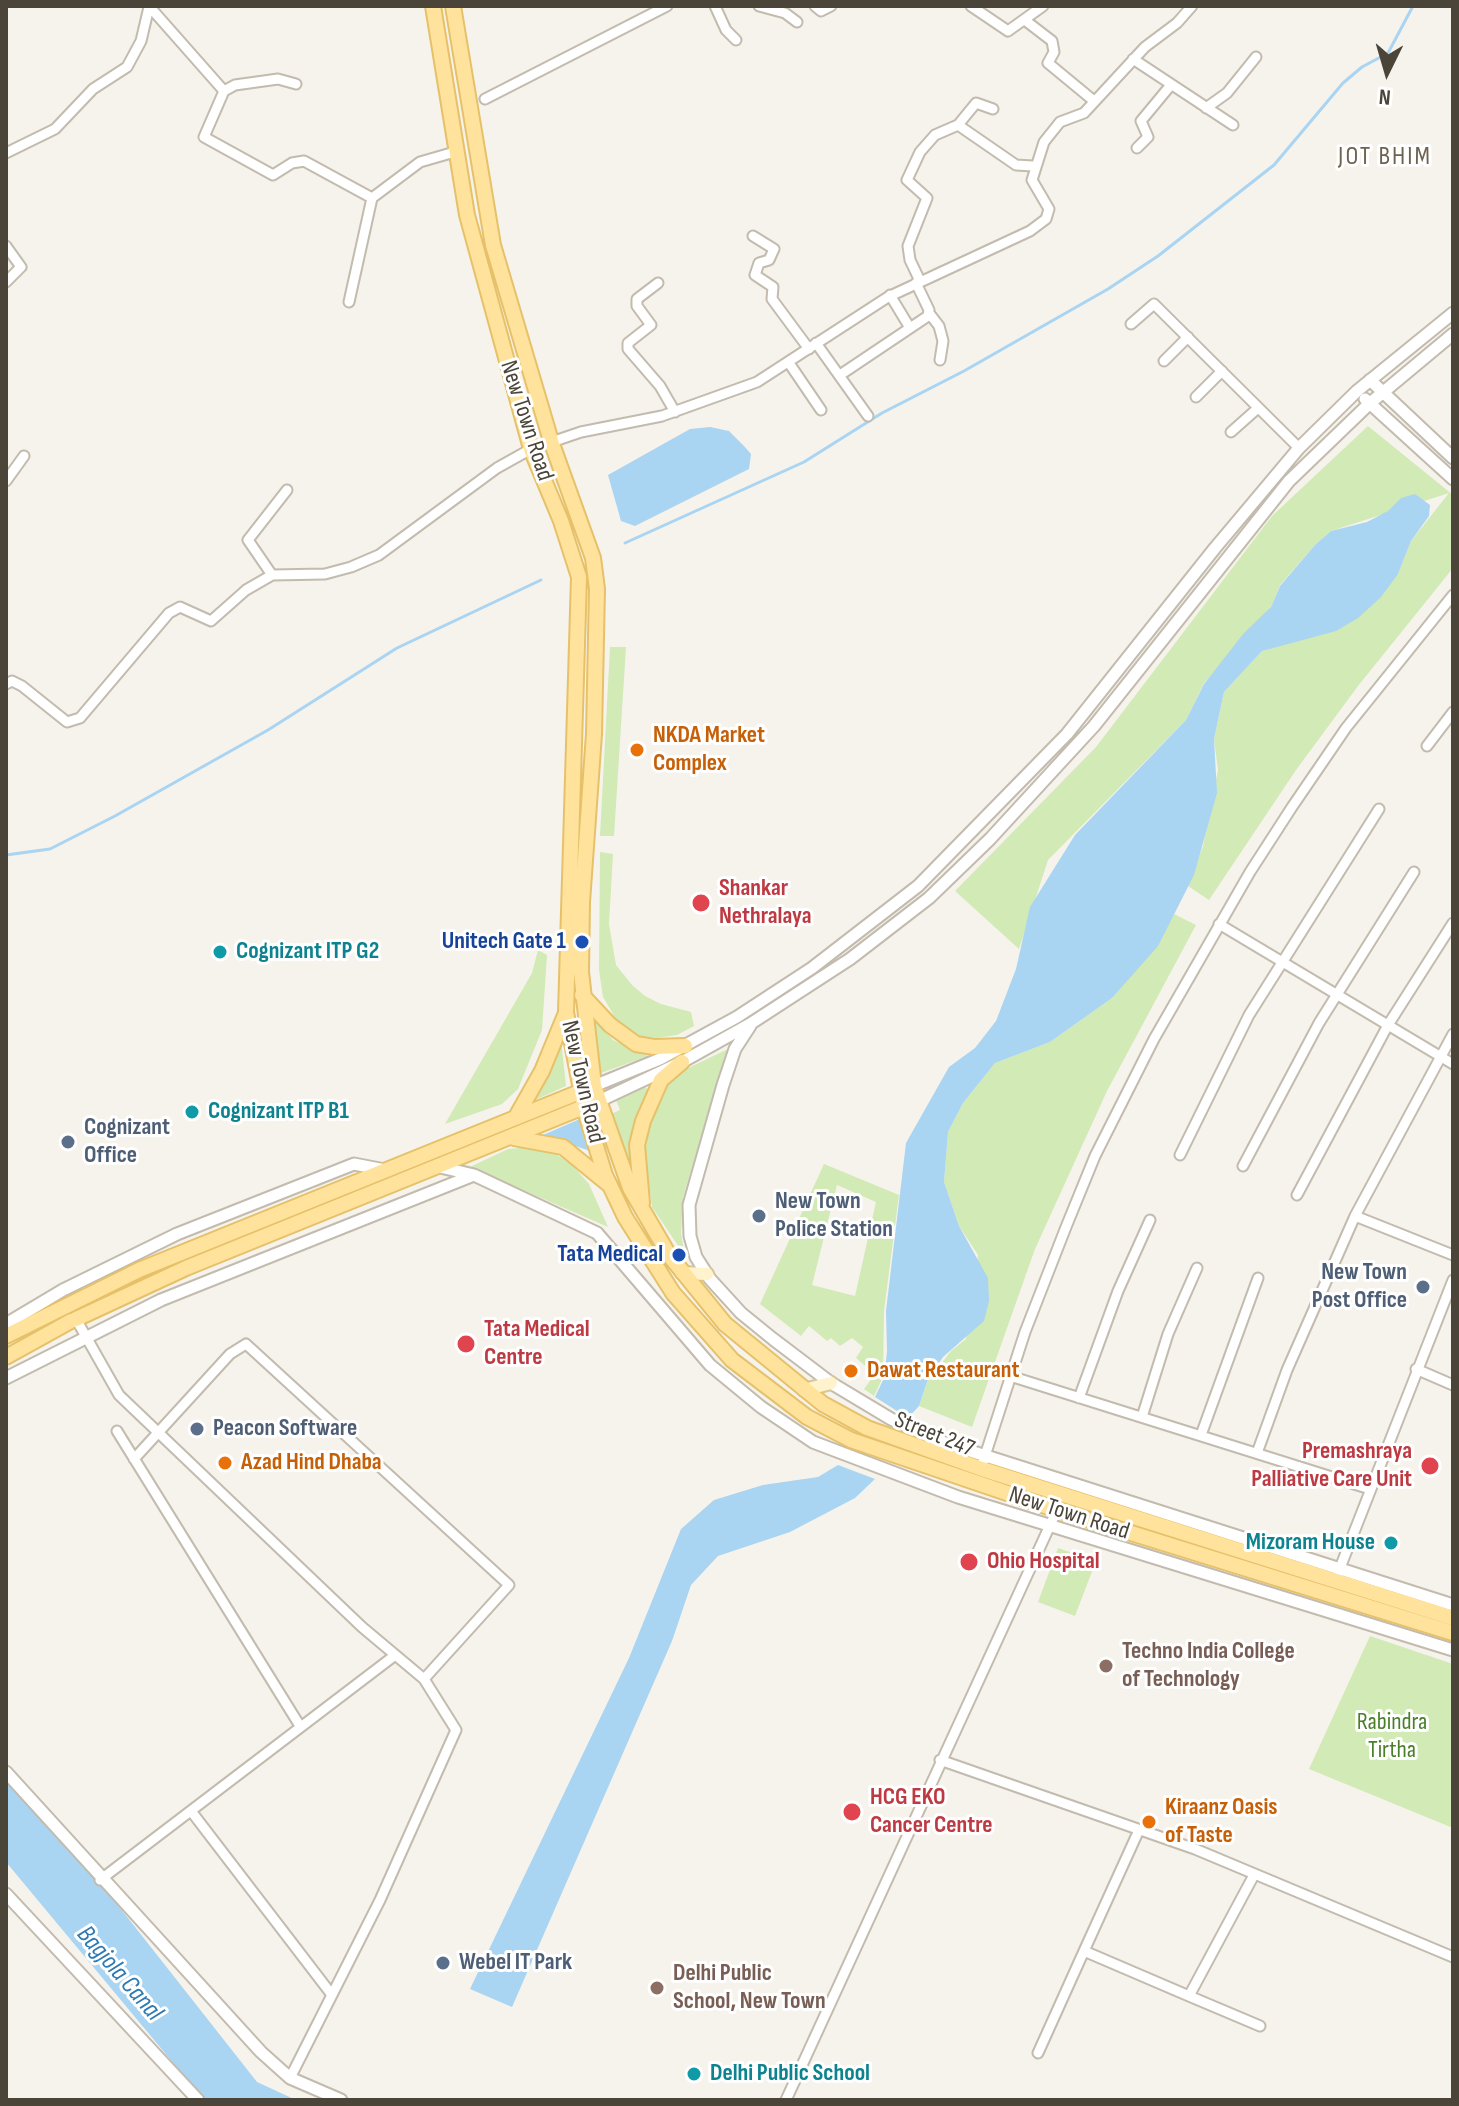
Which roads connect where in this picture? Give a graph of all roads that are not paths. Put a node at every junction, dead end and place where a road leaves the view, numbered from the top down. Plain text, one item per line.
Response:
1 (149, 6) edge
2 (433, 6) edge
3 (453, 6) edge
4 (667, 6) edge
5 (715, 6) edge
6 (759, 6) edge
7 (815, 6) edge
8 (831, 6) edge
9 (971, 6) edge
10 (1043, 6) edge
11 (1192, 6) edge
12 (1026, 21) junction
13 (797, 22) dead end
14 (736, 40) dead end
15 (1256, 57) dead end
16 (1133, 59) junction
17 (296, 84) dead end
18 (1170, 86) junction
19 (224, 91) junction
20 (485, 99) dead end
21 (1094, 101) junction
22 (1206, 108) junction
23 (993, 109) dead end
24 (958, 125) junction
25 (1233, 125) dead end
26 (1137, 148) dead end
27 (458, 151) junction
28 (6, 153) edge
29 (1033, 166) junction
30 (372, 198) junction
31 (753, 236) dead end
32 (6, 246) edge
33 (6, 282) edge
34 (918, 282) junction
35 (658, 283) dead end
36 (890, 295) junction
37 (349, 302) dead end
38 (929, 313) junction
39 (1453, 313) edge
40 (1131, 324) dead end
41 (910, 328) junction
42 (1453, 334) edge
43 (1188, 337) junction
44 (813, 346) junction
45 (940, 360) dead end
46 (1164, 361) dead end
47 (789, 363) junction
48 (1222, 371) junction
49 (840, 375) junction
50 (1370, 380) junction
51 (1357, 391) junction
52 (1382, 393) junction
53 (1196, 397) dead end
54 (1369, 404) junction
55 (1258, 408) junction
56 (821, 410) dead end
57 (675, 412) junction
58 (868, 416) dead end
59 (1231, 432) dead end
60 (551, 441) junction
61 (1299, 448) junction
62 (531, 449) junction
63 (24, 456) dead end
64 (1453, 458) edge
65 (1453, 479) edge
66 (6, 481) edge
67 (287, 490) dead end
68 (272, 575) junction
69 (1453, 595) edge
70 (6, 684) edge
71 (1453, 712) edge
72 (1427, 746) dead end
73 (1379, 809) dead end
74 (1414, 872) dead end
75 (918, 886) junction
76 (929, 898) junction
77 (1453, 923) edge
78 (1219, 924) junction
79 (1283, 961) junction
80 (1337, 994) junction
81 (582, 995) junction
82 (566, 1012) junction
83 (750, 1024) junction
84 (1388, 1025) junction
85 (1453, 1034) edge
86 (685, 1046) junction
87 (1439, 1056) junction
88 (682, 1062) junction
89 (1453, 1064) edge
90 (589, 1097) junction
91 (516, 1117) junction
92 (505, 1138) junction
93 (1180, 1155) dead end
94 (434, 1166) junction
95 (1243, 1166) dead end
96 (386, 1170) junction
97 (474, 1175) junction
98 (610, 1186) junction
99 (1297, 1195) dead end
100 (643, 1211) junction
101 (1355, 1216) junction
102 (1150, 1220) dead end
103 (1453, 1255) edge
104 (1197, 1268) dead end
105 (682, 1273) junction
106 (707, 1274) junction
107 (1258, 1278) dead end
108 (1453, 1280) edge
109 (74, 1320) junction
110 (6, 1324) edge
111 (6, 1336) edge
112 (84, 1336) junction
113 (6, 1357) edge
114 (1416, 1369) junction
115 (1010, 1376) junction
116 (6, 1378) edge
117 (831, 1383) junction
118 (1453, 1385) edge
119 (804, 1390) junction
120 (1079, 1398) junction
121 (1142, 1417) junction
122 (117, 1431) dead end
123 (158, 1433) junction
124 (1201, 1435) junction
125 (1257, 1453) junction
126 (134, 1459) junction
127 (983, 1462) junction
128 (1370, 1489) junction
129 (1057, 1510) junction
130 (1051, 1526) junction
131 (1338, 1574) junction
132 (1453, 1605) edge
133 (1453, 1618) edge
134 (1453, 1633) edge
135 (1453, 1650) edge
136 (394, 1656) junction
137 (424, 1679) junction
138 (300, 1726) junction
139 (940, 1760) junction
140 (6, 1772) edge
141 (191, 1811) junction
142 (1139, 1830) junction
143 (1254, 1875) junction
144 (100, 1880) junction
145 (6, 1894) edge
146 (1084, 1951) junction
147 (1453, 1957) edge
148 (332, 1995) junction
149 (1189, 1996) junction
150 (1260, 2026) dead end
151 (1038, 2053) dead end
152 (290, 2078) junction
153 (198, 2100) edge
154 (341, 2100) edge
155 (786, 2100) edge

1 - 19 street
1 - 28 street
2 - 27 main road, New Town Road
3 - 60 main road, New Town Road
4 - 20 street
5 - 14 street
6 - 13 street
7 - 8 street
9 - 12 street
10 - 12 street
11 - 16 street
12 - 21 street
15 - 22 street
16 - 18 street
16 - 21 street
17 - 19 street
18 - 22 street
18 - 26 street
19 - 30 street
21 - 29 street
22 - 25 street
23 - 24 street
24 - 29 street
24 - 34 street
27 - 30 street
27 - 62 main road, New Town Road
29 - 34 street
30 - 37 street
31 - 44 street
32 - 33 street
34 - 36 street
34 - 38 street
35 - 57 street
36 - 41 street
36 - 44 street
38 - 41 street
38 - 45 street
39 - 50 street
40 - 43 street
41 - 49 street
42 - 52 street
43 - 46 street
43 - 48 street
44 - 47 street
44 - 49 street
47 - 56 street
47 - 57 street
48 - 53 street
48 - 55 street
49 - 58 street
50 - 51 street
50 - 52 street
51 - 54 street
51 - 61 street
52 - 54 street
52 - 64 street
54 - 65 street
54 - 76 street
55 - 59 street
55 - 61 street
57 - 60 street
60 - 62 street
60 - 81 main road, New Town Road
61 - 75 street
62 - 68 street
62 - 82 main road, New Town Road
63 - 66 street
67 - 68 street
68 - 70 street
69 - 78 street
71 - 72 street
73 - 79 street
74 - 80 street
75 - 76 street
75 - 86 street
76 - 83 street
77 - 84 street
78 - 79 street
78 - 115 street
79 - 80 street
79 - 93 street
80 - 84 street
80 - 95 street
81 - 86 main road
81 - 90 main road, New Town Road
82 - 90 main road, New Town Road
82 - 91 main road
83 - 88 street
83 - 106 street, Street 247
84 - 87 street
84 - 99 street
85 - 87 street
86 - 90 street
87 - 89 street
87 - 101 street
88 - 90 street
88 - 100 main road
90 - 91 main road
90 - 92 main road
90 - 98 main road, New Town Road
90 - 100 main road
91 - 96 main road
92 - 94 main road
92 - 98 main road
94 - 97 street
94 - 109 main road
96 - 110 street
96 - 111 main road
97 - 112 street
97 - 130 street
98 - 129 main road, New Town Road
100 - 105 main road
101 - 103 street
101 - 125 street
102 - 120 street
104 - 121 street
105 - 106 main road
105 - 119 main road
106 - 117 street, Street 247
107 - 124 street
108 - 114 street
109 - 112 street
109 - 113 main road
112 - 116 street
112 - 123 street
114 - 118 street
114 - 128 street
115 - 120 street
115 - 127 street
117 - 119 main road
117 - 127 street, Street 247
119 - 127 main road
120 - 121 street
121 - 124 street
122 - 126 street
123 - 126 street
123 - 136 street
123 - 137 street
124 - 125 street
125 - 128 street
126 - 138 street
127 - 131 main road
128 - 131 street
129 - 130 street
129 - 134 main road, New Town Road
130 - 135 street
130 - 139 street
131 - 132 street
131 - 133 main road
136 - 137 street
136 - 138 street
137 - 148 street
138 - 141 street
139 - 142 street
139 - 155 street
140 - 144 street
141 - 144 street
141 - 148 street
142 - 143 street
142 - 146 street
143 - 147 street
143 - 149 street
144 - 152 street
145 - 153 street
146 - 149 street
146 - 151 street
148 - 152 street
149 - 150 street
152 - 154 street

